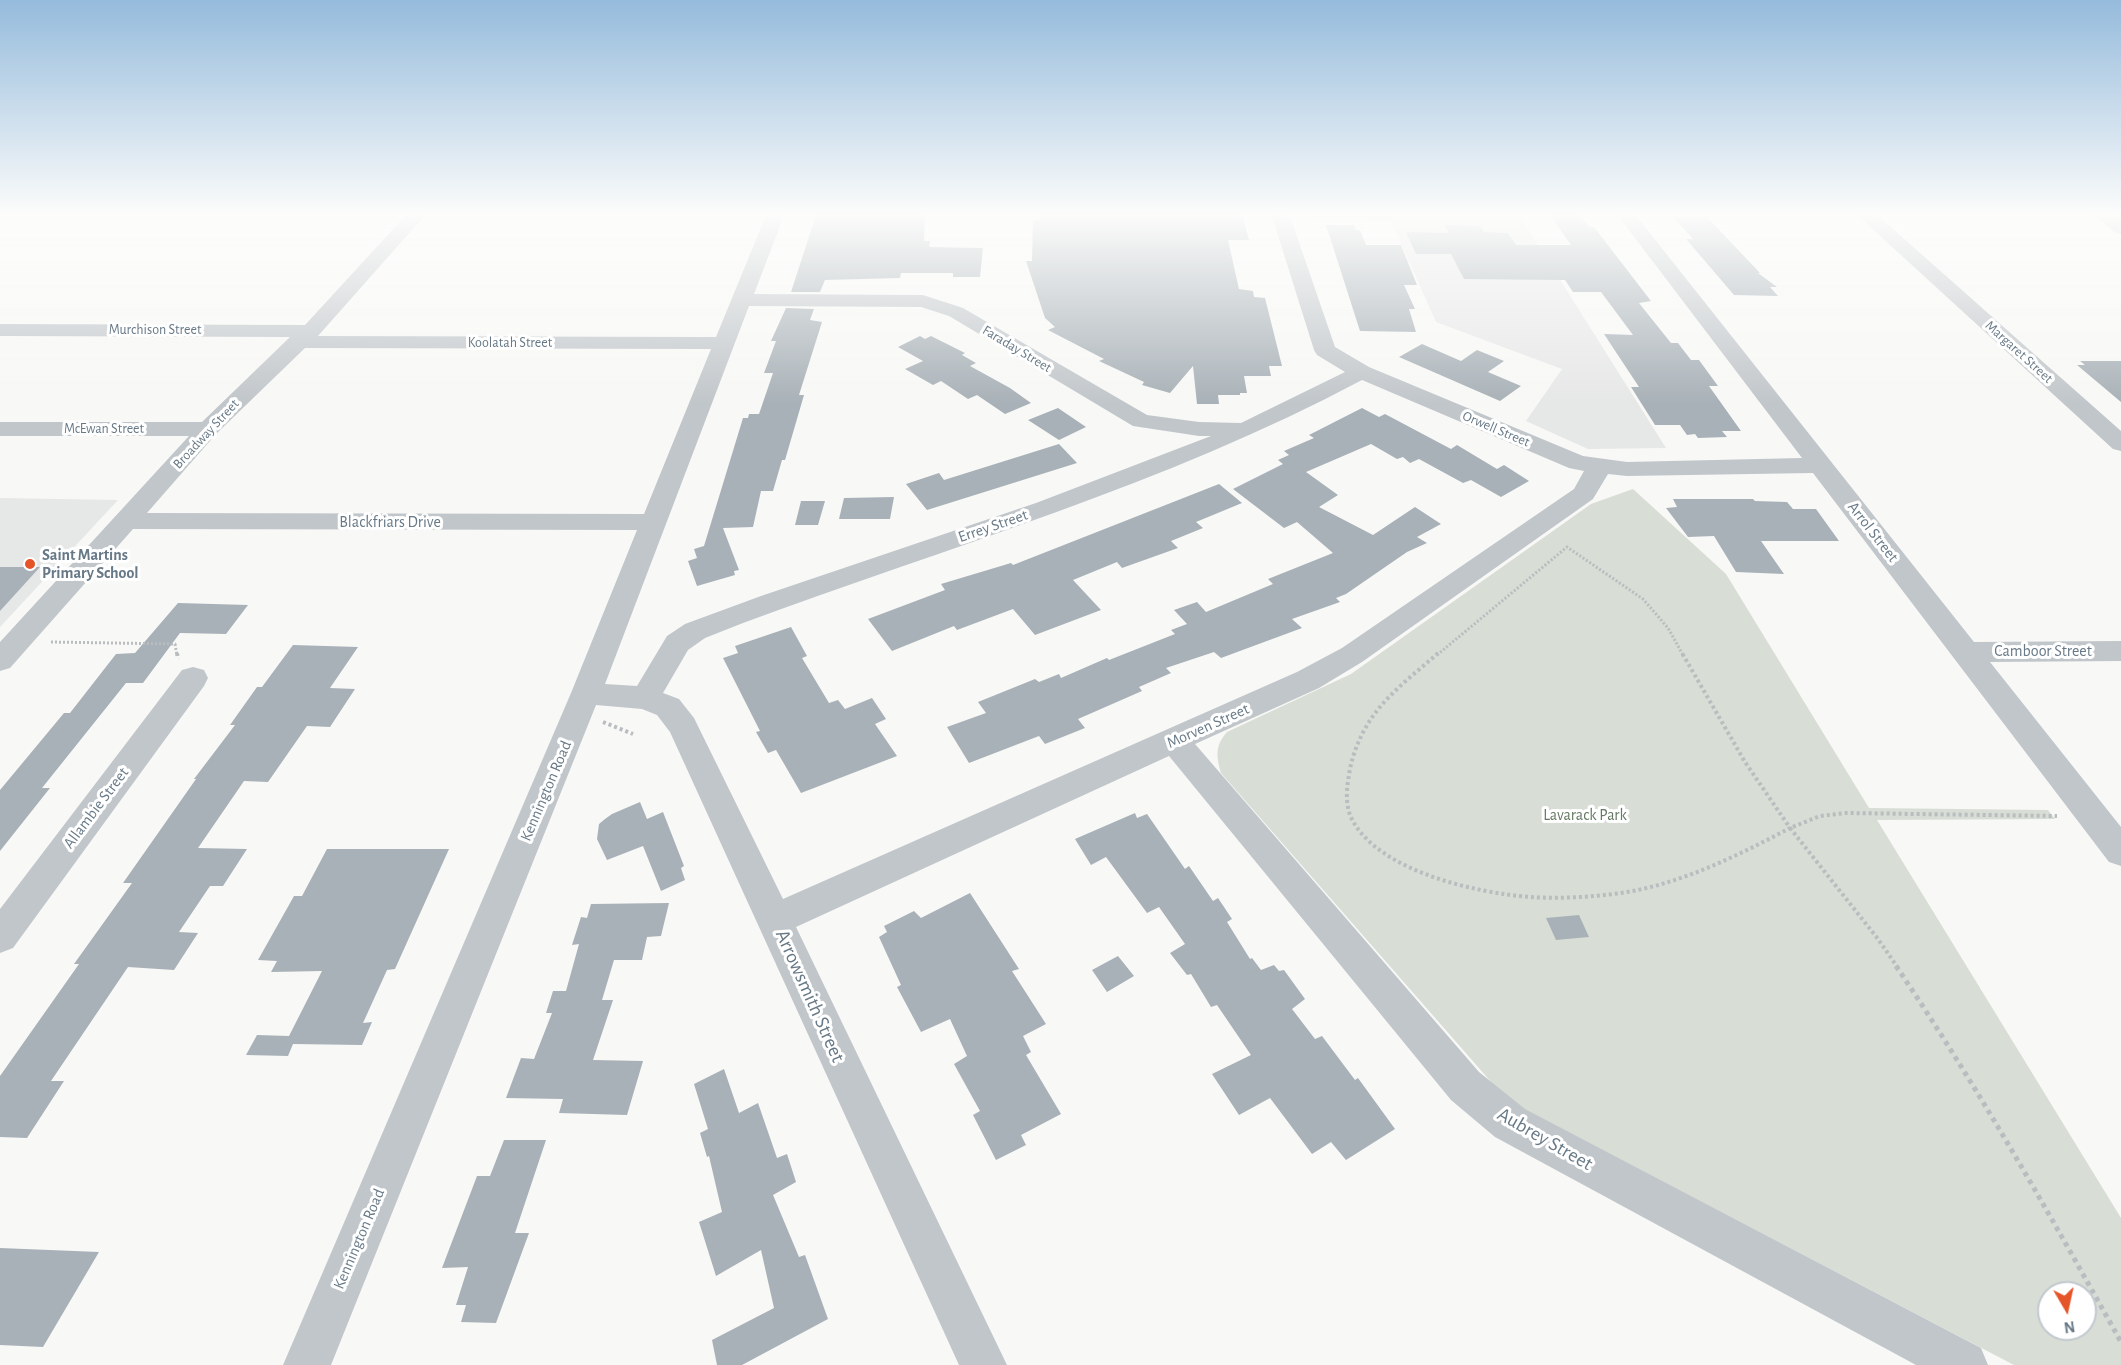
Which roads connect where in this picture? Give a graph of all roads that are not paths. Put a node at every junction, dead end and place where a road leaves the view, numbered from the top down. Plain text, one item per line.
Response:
1 (364, 277) edge
2 (750, 277) edge
3 (1300, 277) edge
4 (1675, 277) edge
5 (1935, 277) edge
6 (741, 300) junction
7 (0, 330) edge
8 (304, 337) junction
9 (723, 343) junction
10 (1361, 372) junction
11 (1141, 421) junction
12 (1254, 425) junction
13 (0, 429) edge
14 (208, 429) junction
15 (2121, 444) edge
16 (1822, 465) junction
17 (1597, 466) junction
18 (1135, 476) junction
19 (127, 521) junction
20 (652, 522) junction
21 (1965, 651) junction
22 (2121, 651) edge
23 (0, 662) edge
24 (193, 678) road end
25 (645, 698) junction
26 (595, 708) junction
27 (1174, 741) junction
28 (2121, 852) edge
29 (776, 919) junction
30 (0, 937) edge
31 (307, 1365) edge
32 (983, 1365) edge
33 (1964, 1365) edge

1 - 8 street, Broadway Street
2 - 6 street, Kennington Road
3 - 10 street, Orwell Street
4 - 16 street, Arrol Street
5 - 15 street, Margaret Street
6 - 9 street, Kennington Road
6 - 11 street, Faraday Street
7 - 8 street, Murchison Street
8 - 9 street, Koolatah Street
8 - 14 street, Broadway Street
9 - 20 street, Kennington Road
10 - 12 street, Errey Street
10 - 17 street, Orwell Street
11 - 12 street, Faraday Street
11 - 18 street
12 - 18 street, Errey Street
13 - 14 street, McEwan Street
14 - 19 street, Broadway Street
16 - 17 street, Orwell Street
16 - 21 street, Arrol Street
17 - 27 street, Morven Street
18 - 25 street, Errey Street
19 - 20 street, Blackfriars Drive
19 - 23 street, Broadway Street
20 - 26 street, Kennington Road
21 - 22 street, Camboor Street
21 - 28 street, Arrol Street
24 - 30 street, Allambie Street
25 - 26 street, Arrowsmith Street
25 - 29 street, Arrowsmith Street
26 - 31 street, Kennington Road
27 - 29 street, Morven Street
27 - 33 street, Aubrey Street
29 - 32 street, Arrowsmith Street

